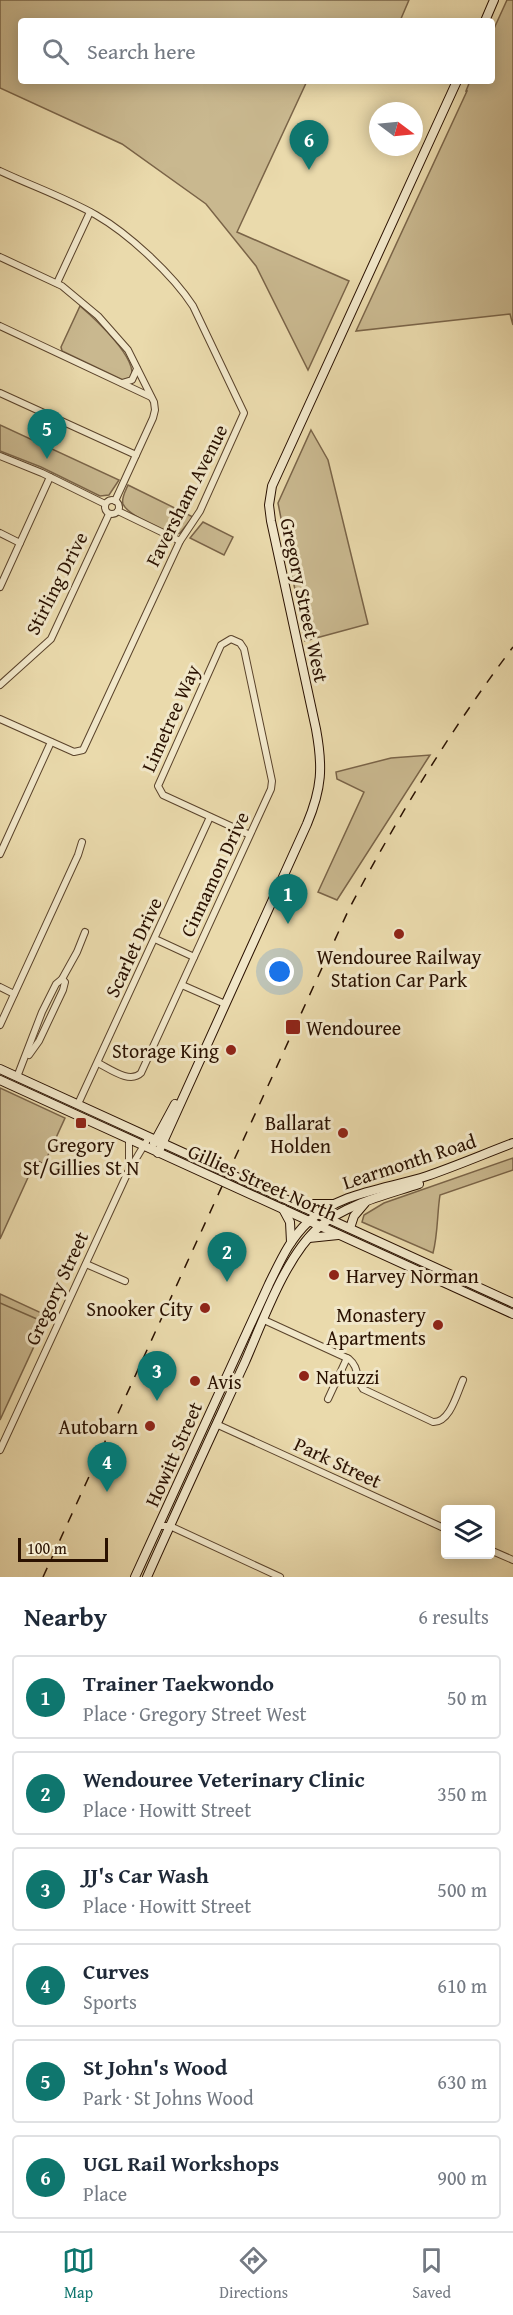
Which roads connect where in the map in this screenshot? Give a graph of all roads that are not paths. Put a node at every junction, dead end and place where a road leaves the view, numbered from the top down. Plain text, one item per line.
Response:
1 (494, 0) edge
2 (485, 18) edge
3 (456, 84) edge
4 (0, 171) edge
5 (90, 212) junction
6 (0, 257) edge
7 (57, 283) junction
8 (0, 326) edge
9 (137, 369) junction
10 (122, 383) junction
11 (0, 393) edge
12 (151, 397) junction
13 (136, 455) junction
14 (0, 456) edge
15 (50, 477) junction
16 (115, 501) junction
17 (105, 504) junction
18 (118, 510) junction
19 (109, 514) junction
20 (0, 533) edge
21 (180, 541) junction
22 (20, 543) junction
23 (0, 587) edge
24 (233, 639) joint
25 (0, 685) edge
26 (0, 719) edge
27 (51, 742) junction
28 (210, 817) junction
29 (250, 835) junction
30 (82, 842) dead end
31 (0, 854) edge
32 (85, 932) dead end
33 (155, 939) junction
34 (194, 957) junction
35 (62, 979) junction
36 (182, 984) junction
37 (0, 987) edge
38 (54, 987) junction
39 (63, 990) junction
40 (14, 994) junction
41 (225, 1004) junction
42 (42, 1012) junction
43 (51, 1017) junction
44 (0, 1025) edge
45 (98, 1063) junction
46 (22, 1066) junction
47 (0, 1069) edge
48 (17, 1077) junction
49 (0, 1080) edge
50 (85, 1090) junction
51 (78, 1104) junction
52 (88, 1109) junction
53 (129, 1140) junction
54 (156, 1140) junction
55 (513, 1143) edge
56 (513, 1149) edge
57 (151, 1150) junction
58 (496, 1152) junction
59 (128, 1172) junction
60 (365, 1203) junction
61 (296, 1204) junction
62 (334, 1204) junction
63 (282, 1208) junction
64 (318, 1214) junction
65 (310, 1220) junction
66 (330, 1220) junction
67 (322, 1225) junction
68 (347, 1232) junction
69 (308, 1238) junction
70 (291, 1242) junction
71 (86, 1264) junction
72 (125, 1281) dead end
73 (513, 1303) edge
74 (513, 1314) edge
75 (255, 1316) junction
76 (264, 1320) junction
77 (347, 1358) junction
78 (463, 1380) dead end
79 (219, 1393) junction
80 (228, 1398) junction
81 (328, 1399) dead end
82 (216, 1424) junction
83 (0, 1450) edge
84 (159, 1526) junction
85 (170, 1526) junction
86 (441, 1527) edge
87 (183, 1533) junction
88 (166, 1535) junction
89 (495, 1552) edge
90 (513, 1560) edge
91 (135, 1577) edge
92 (147, 1577) edge
93 (280, 1577) edge

1 - 2 main road
3 - 41 main road, Gregory Street West
4 - 5 street, Faversham Avenue
5 - 7 street
5 - 21 street, Faversham Avenue
6 - 7 street
7 - 9 street
8 - 10 street
9 - 10 street
9 - 12 street
10 - 12 street
11 - 13 street
12 - 13 street
13 - 16 street
14 - 15 street
15 - 17 street
15 - 22 street
16 - 17 street
16 - 18 street
17 - 19 street
18 - 19 street
18 - 21 street
19 - 25 street, Stirling Drive
20 - 22 street
21 - 27 street, Faversham Avenue
22 - 23 street
24 - 28 street, Limetree Way
24 - 29 street, Cinnamon Drive
26 - 27 street
27 - 31 street
28 - 29 street, Limetree Way
28 - 33 street, Scarlet Drive
29 - 34 street, Cinnamon Drive
30 - 40 street
32 - 35 street
33 - 34 street
33 - 45 street, Scarlet Drive
34 - 36 street, Cinnamon Drive
35 - 38 street
35 - 39 street
36 - 41 street
36 - 45 street, Cinnamon Drive
37 - 40 street
38 - 39 street
38 - 42 street
39 - 43 street
40 - 44 street
41 - 54 main road, Gregory Street West
42 - 43 street
42 - 46 street
43 - 46 street
45 - 50 street, Scarlet Drive
46 - 48 street
47 - 48 main road, Gillies Street North
48 - 51 main road, Gillies Street North
49 - 53 main road, Gillies Street North
50 - 51 street, Scarlet Drive
50 - 52 street
51 - 52 main road, Gillies Street North
52 - 54 main road, Gillies Street North
53 - 57 main road, Gillies Street North
53 - 59 street, Gregory Street
54 - 57 main road, Gregory Street West
54 - 61 main road, Gillies Street North
55 - 58 main road, Learmonth Road
56 - 58 main road, Learmonth Road
57 - 59 street, Gregory Street
57 - 63 main road, Gillies Street North
58 - 60 main road, Learmonth Road
58 - 62 main road, Learmonth Road
59 - 71 street, Gregory Street
60 - 66 main road, Learmonth Road
60 - 68 main road
61 - 62 main road
61 - 64 main road, Gillies Street North
62 - 64 main road, Learmonth Road
63 - 65 main road, Gillies Street North
63 - 70 main road
64 - 65 main road, Learmonth Road
64 - 66 main road, Gillies Street North
65 - 67 main road, Gillies Street North
65 - 70 main road, Howitt Street
66 - 67 main road, Learmonth Road
66 - 68 main road, Gillies Street North
67 - 68 main road, Gillies Street North
67 - 69 main road, Howitt Street
68 - 69 main road
68 - 73 main road, Gillies Street North
68 - 74 main road, Gillies Street North
69 - 76 main road, Howitt Street
70 - 75 main road, Howitt Street
71 - 72 street
71 - 83 street, Gregory Street
75 - 76 main road
75 - 79 main road, Howitt Street
76 - 77 street
76 - 80 main road, Howitt Street
77 - 78 street
77 - 81 street
79 - 80 main road
79 - 84 main road, Howitt Street
80 - 82 main road, Howitt Street
82 - 85 main road, Howitt Street
82 - 86 street, Park Street
84 - 85 street
84 - 91 main road, Howitt Street
85 - 87 street
85 - 88 main road, Howitt Street
87 - 88 street
87 - 93 street
88 - 92 main road, Howitt Street
89 - 90 street

